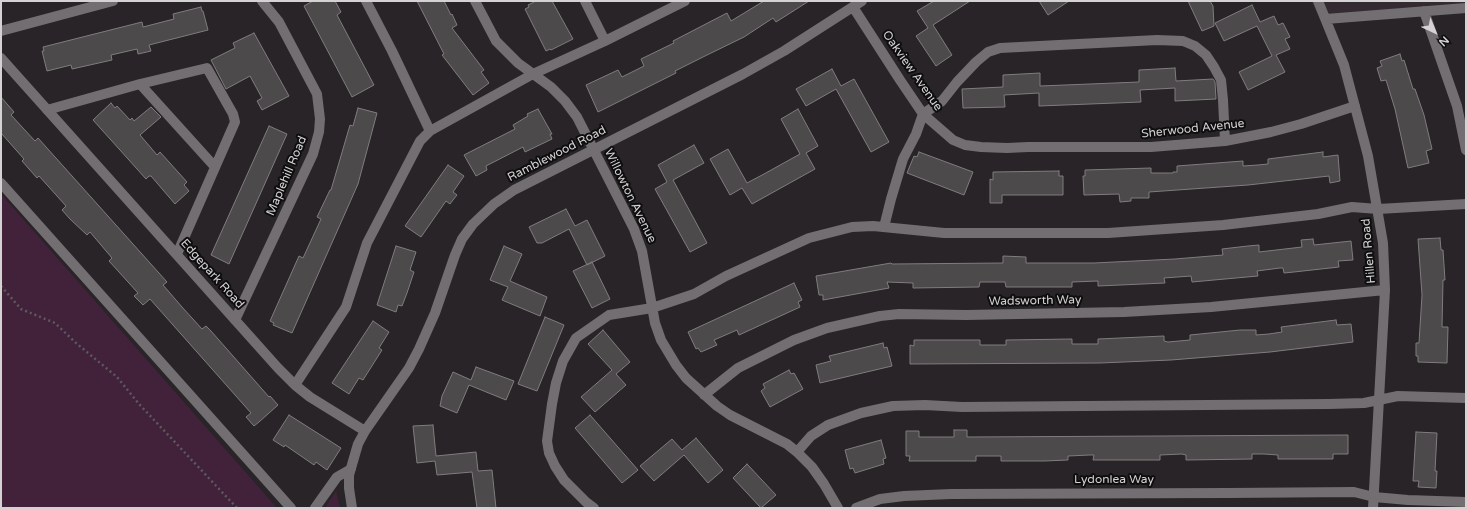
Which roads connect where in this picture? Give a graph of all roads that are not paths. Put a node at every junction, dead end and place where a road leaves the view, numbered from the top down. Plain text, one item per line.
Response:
1 (113, 1) edge
2 (262, 1) edge
3 (366, 1) edge
4 (475, 1) edge
5 (586, 1) edge
6 (685, 1) edge
7 (1318, 1) edge
8 (858, 4) edge
9 (1466, 8) edge
10 (1424, 11) junction
11 (1326, 19) junction
12 (1, 31) edge
13 (606, 41) junction
14 (1, 58) edge
15 (533, 74) junction
16 (140, 84) junction
17 (1355, 106) junction
18 (1461, 106) edge
19 (47, 110) junction
20 (923, 114) junction
21 (430, 131) junction
22 (1225, 141) junction
23 (1028, 147) joint
24 (1466, 150) edge
25 (593, 151) junction
26 (215, 166) junction
27 (1, 183) edge
28 (1466, 204) edge
29 (1378, 209) junction
30 (884, 227) junction
31 (176, 254) junction
32 (1385, 290) junction
33 (652, 308) junction
34 (235, 320) junction
35 (295, 385) junction
36 (704, 395) junction
37 (1466, 398) edge
38 (1379, 399) junction
39 (365, 430) junction
40 (797, 452) junction
41 (351, 469) junction
42 (1374, 497) junction
43 (1466, 502) edge
44 (291, 508) edge
45 (315, 508) edge
46 (352, 508) edge
47 (594, 508) edge
48 (838, 508) edge
49 (856, 508) edge
50 (1373, 508) edge

1 - 12 street
2 - 34 street, Maplehill Road
3 - 21 street
4 - 15 street, Willowton Avenue
5 - 13 street
6 - 13 street
7 - 11 street, Hillen Road
8 - 20 street, Oakview Avenue
8 - 25 street, Ramblewood Road
9 - 10 street
10 - 11 street
10 - 18 street
11 - 17 street, Hillen Road
13 - 15 street
14 - 19 street, Edgepark Road
15 - 21 street
15 - 25 street, Willowton Avenue
16 - 19 street
16 - 26 street
16 - 26 street
17 - 22 street, Sherwood Avenue
17 - 29 street, Hillen Road
18 - 24 street
19 - 31 street, Edgepark Road
20 - 22 street
20 - 23 street, Oakview Avenue
20 - 30 street
21 - 35 street
22 - 23 street, Sherwood Avenue
25 - 33 street, Willowton Avenue
25 - 39 street, Ramblewood Road
26 - 31 street
27 - 44 street
28 - 29 street
29 - 30 street
29 - 32 street, Hillen Road
30 - 33 street
31 - 34 street, Edgepark Road
32 - 36 street, Wadsworth Way
32 - 38 street, Hillen Road
33 - 36 street, Willowton Avenue
33 - 47 street
34 - 35 street, Edgepark Road
35 - 39 street, Edgepark Road
36 - 40 street, Willowton Avenue
37 - 38 street
38 - 40 street
38 - 42 street, Hillen Road
39 - 41 street
40 - 48 street, Willowton Avenue
41 - 45 street
41 - 46 street
42 - 43 street, Lydonlea Way
42 - 49 street, Lydonlea Way
42 - 50 street, Hillen Road

